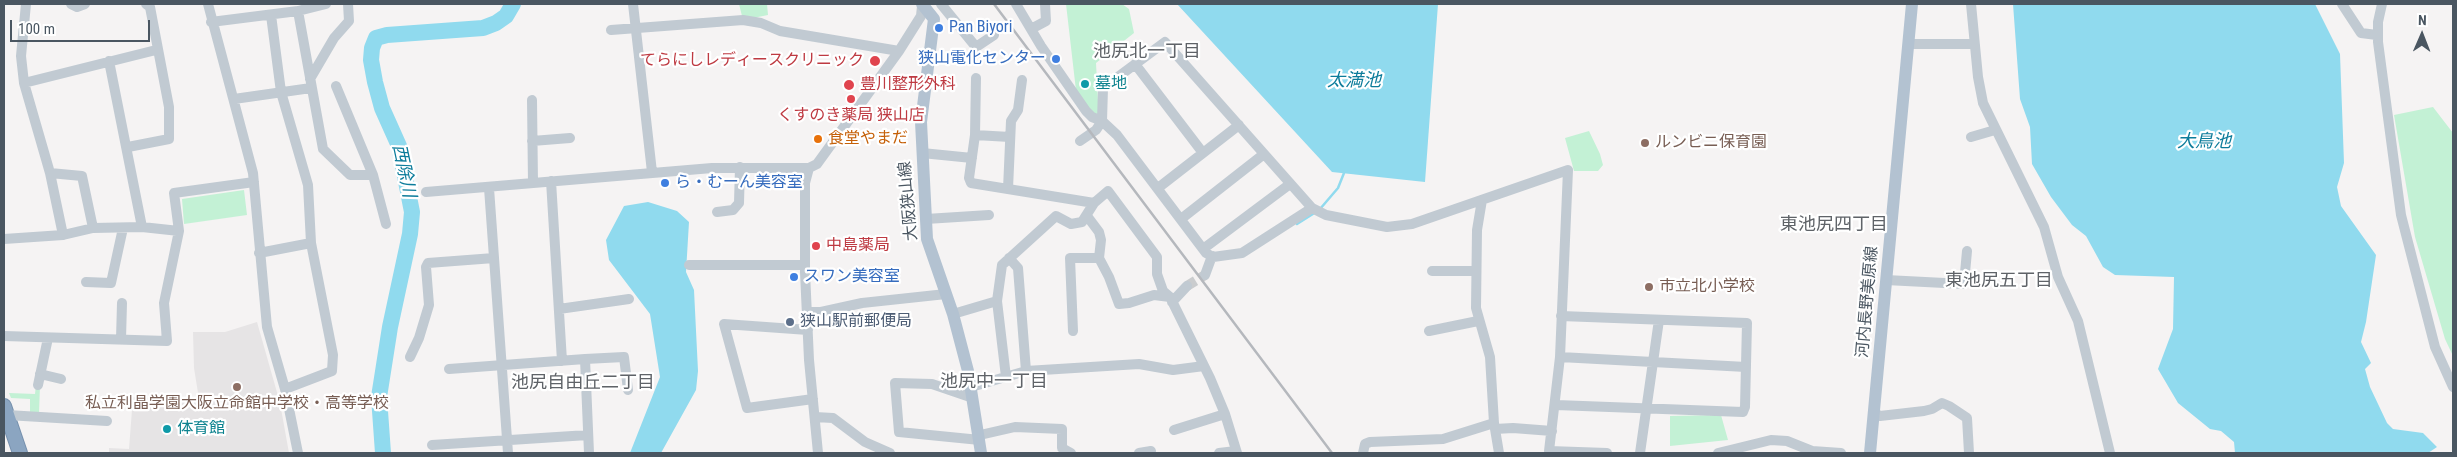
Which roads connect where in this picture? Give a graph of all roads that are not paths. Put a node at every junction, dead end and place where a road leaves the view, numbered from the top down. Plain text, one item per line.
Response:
1 (26, 4) edge
2 (71, 4) edge
3 (85, 4) edge
4 (146, 4) edge
5 (208, 4) edge
6 (326, 4) edge
7 (348, 4) edge
8 (633, 4) edge
9 (942, 4) edge
10 (1016, 4) edge
11 (1045, 4) edge
12 (1912, 4) edge
13 (1971, 4) edge
14 (2342, 4) edge
15 (2382, 4) edge
16 (922, 5) edge
17 (298, 12) junction
18 (271, 15) junction
19 (211, 22) junction
20 (636, 28) junction
21 (1031, 29) junction
22 (611, 30) dead end
23 (2377, 35) junction
24 (994, 36) dead end
25 (1908, 44) junction
26 (1974, 44) junction
27 (156, 50) junction
28 (899, 51) junction
29 (109, 61) junction
30 (1135, 64) junction
31 (976, 78) dead end
32 (1022, 80) dead end
33 (24, 83) junction
34 (310, 83) junction
35 (336, 86) dead end
36 (281, 92) junction
37 (234, 99) junction
38 (532, 100) dead end
39 (1102, 121) junction
40 (1239, 126) junction
41 (1995, 130) junction
42 (975, 135) junction
43 (1010, 137) junction
44 (1971, 137) dead end
45 (570, 138) dead end
46 (532, 141) junction
47 (1080, 141) dead end
48 (128, 147) junction
49 (922, 153) junction
50 (1203, 153) junction
51 (1264, 154) junction
52 (972, 158) junction
53 (740, 168) junction
54 (809, 168) junction
55 (652, 172) junction
56 (50, 173) junction
57 (373, 175) junction
58 (551, 181) junction
59 (254, 182) junction
60 (533, 183) junction
61 (1290, 184) junction
62 (489, 188) junction
63 (1158, 188) junction
64 (1008, 189) junction
65 (426, 192) dead end
66 (1482, 200) junction
67 (1094, 203) junction
68 (1312, 208) junction
69 (717, 212) dead end
70 (989, 215) dead end
71 (1087, 216) junction
72 (926, 219) junction
73 (1181, 219) junction
74 (386, 224) dead end
75 (142, 227) junction
76 (93, 228) junction
77 (123, 228) junction
78 (179, 230) junction
79 (63, 235) junction
80 (4, 239) edge
81 (311, 242) junction
82 (1203, 249) junction
83 (1967, 251) dead end
84 (259, 253) junction
85 (1212, 256) junction
86 (494, 258) junction
87 (1009, 258) junction
88 (1099, 258) junction
89 (690, 265) dead end
90 (805, 265) junction
91 (1432, 271) dead end
92 (1476, 271) junction
93 (1205, 275) tunnel mouth
94 (1886, 280) junction
95 (86, 282) dead end
96 (1187, 286) tunnel mouth
97 (946, 294) junction
98 (629, 299) dead end
99 (1171, 299) junction
100 (997, 301) junction
101 (122, 303) dead end
102 (559, 309) junction
103 (807, 312) junction
104 (952, 314) junction
105 (1561, 316) junction
106 (1658, 320) junction
107 (1478, 321) junction
108 (808, 330) junction
109 (1429, 331) dead end
110 (1073, 332) dead end
111 (4, 336) edge
112 (48, 338) junction
113 (121, 340) junction
114 (1560, 357) junction
115 (410, 358) dead end
116 (585, 359) junction
117 (562, 361) junction
118 (1654, 363) junction
119 (502, 365) junction
120 (1204, 366) junction
121 (1746, 367) junction
122 (449, 369) dead end
123 (1026, 372) junction
124 (1006, 377) junction
125 (61, 379) dead end
126 (2453, 387) edge
127 (286, 389) junction
128 (628, 390) dead end
129 (972, 393) junction
130 (813, 398) junction
131 (1556, 405) junction
132 (1647, 408) junction
133 (5, 411) edge
134 (1226, 414) junction
135 (1874, 414) junction
136 (815, 417) junction
137 (107, 421) dead end
138 (1495, 426) junction
139 (1174, 430) dead end
140 (1552, 431) junction
141 (588, 435) junction
142 (980, 437) junction
143 (507, 440) junction
144 (432, 445) dead end
145 (1151, 451) dead end
146 (1236, 452) edge
147 (1548, 452) edge
148 (20, 453) edge
149 (298, 453) edge
150 (508, 453) edge
151 (589, 453) edge
152 (818, 453) edge
153 (890, 453) edge
154 (981, 453) edge
155 (1071, 453) edge
156 (1139, 453) edge
157 (1219, 453) edge
158 (1363, 453) edge
159 (1499, 453) edge
160 (1607, 453) edge
161 (1640, 453) edge
162 (1718, 453) edge
163 (1841, 453) edge
164 (1870, 453) edge
165 (1969, 453) edge
166 (2110, 453) edge

1 - 33 street
2 - 3 street
4 - 27 street
5 - 19 street
6 - 17 street
7 - 34 street
8 - 20 street
9 - 24 street
10 - 21 street
11 - 21 street
12 - 25 main road, 河内長野美原線
13 - 26 street
14 - 23 street
15 - 23 street
16 - 28 street
16 - 49 main road, 大阪狭山線
17 - 18 street
17 - 34 street
18 - 19 street
18 - 36 street
19 - 37 street
20 - 22 street
20 - 28 street
20 - 55 street
21 - 39 street
23 - 126 street
25 - 26 street
25 - 94 main road, 河内長野美原線
26 - 41 street
27 - 29 street
27 - 48 street
28 - 54 street
29 - 33 street
29 - 48 street
30 - 39 street
30 - 40 street
30 - 50 street
31 - 42 street
32 - 43 street
33 - 56 street
34 - 36 street
34 - 57 street
35 - 57 street
36 - 37 street
36 - 81 street
37 - 59 street
38 - 46 street
39 - 47 street
39 - 63 street
40 - 50 street
40 - 51 street
41 - 44 street
41 - 166 street
42 - 43 street
42 - 52 street
43 - 64 street
45 - 46 street
46 - 60 street
48 - 75 street
49 - 52 street
49 - 72 main road, 大阪狭山線
50 - 63 street
51 - 61 street
51 - 73 street
52 - 64 street
53 - 54 street
53 - 55 street
53 - 69 street
54 - 90 street
55 - 58 street
56 - 76 street
56 - 79 street
57 - 74 street
58 - 60 street
58 - 102 street
59 - 78 street
59 - 84 street
60 - 62 street
61 - 68 street
61 - 82 street
62 - 65 street
62 - 86 street
63 - 73 street
64 - 67 street
66 - 68 street
66 - 92 street
66 - 105 street
67 - 71 street
67 - 99 street
68 - 85 street
70 - 72 street
71 - 87 street
71 - 88 street
72 - 97 main road, 大阪狭山線
73 - 82 street
75 - 77 street
75 - 78 street
76 - 77 street
76 - 79 street
77 - 95 street
78 - 113 street
79 - 80 street
81 - 84 street
81 - 127 street
82 - 85 street
83 - 94 street
84 - 127 street
85 - 93 street
86 - 115 street
86 - 119 street
87 - 100 street
87 - 123 street
88 - 99 street
88 - 110 street
89 - 90 street
90 - 103 street
91 - 92 street
92 - 107 street
94 - 135 main road, 河内長野美原線
96 - 99 street
97 - 103 street
97 - 104 main road, 大阪狭山線
98 - 102 street
99 - 120 street
100 - 104 street
100 - 124 street
101 - 113 street
102 - 117 street
103 - 108 street
104 - 129 main road, 大阪狭山線
105 - 106 street
105 - 114 street
106 - 118 street
106 - 121 street
107 - 109 street
107 - 138 street
108 - 130 street
108 - 130 street
111 - 112 street
112 - 113 street
112 - 125 street
114 - 118 street
114 - 131 street
116 - 117 street
116 - 128 street
116 - 141 street
117 - 119 street
118 - 121 street
118 - 132 street
119 - 122 street
119 - 143 street
120 - 123 street
120 - 134 street
121 - 132 street
123 - 124 street
124 - 129 street
127 - 149 street
129 - 142 main road, 大阪狭山線
129 - 142 street
130 - 136 street
131 - 132 street
131 - 140 street
132 - 161 street
133 - 137 street
133 - 148 highway
134 - 139 street
134 - 146 street
135 - 164 main road, 河内長野美原線
135 - 165 street
136 - 152 street
136 - 153 street
138 - 140 street
138 - 158 street
138 - 159 street
140 - 147 street
141 - 143 street
141 - 151 street
142 - 154 main road, 大阪狭山線
142 - 155 street
143 - 144 street
143 - 150 street
145 - 156 street
146 - 157 street
147 - 160 street
162 - 163 street

